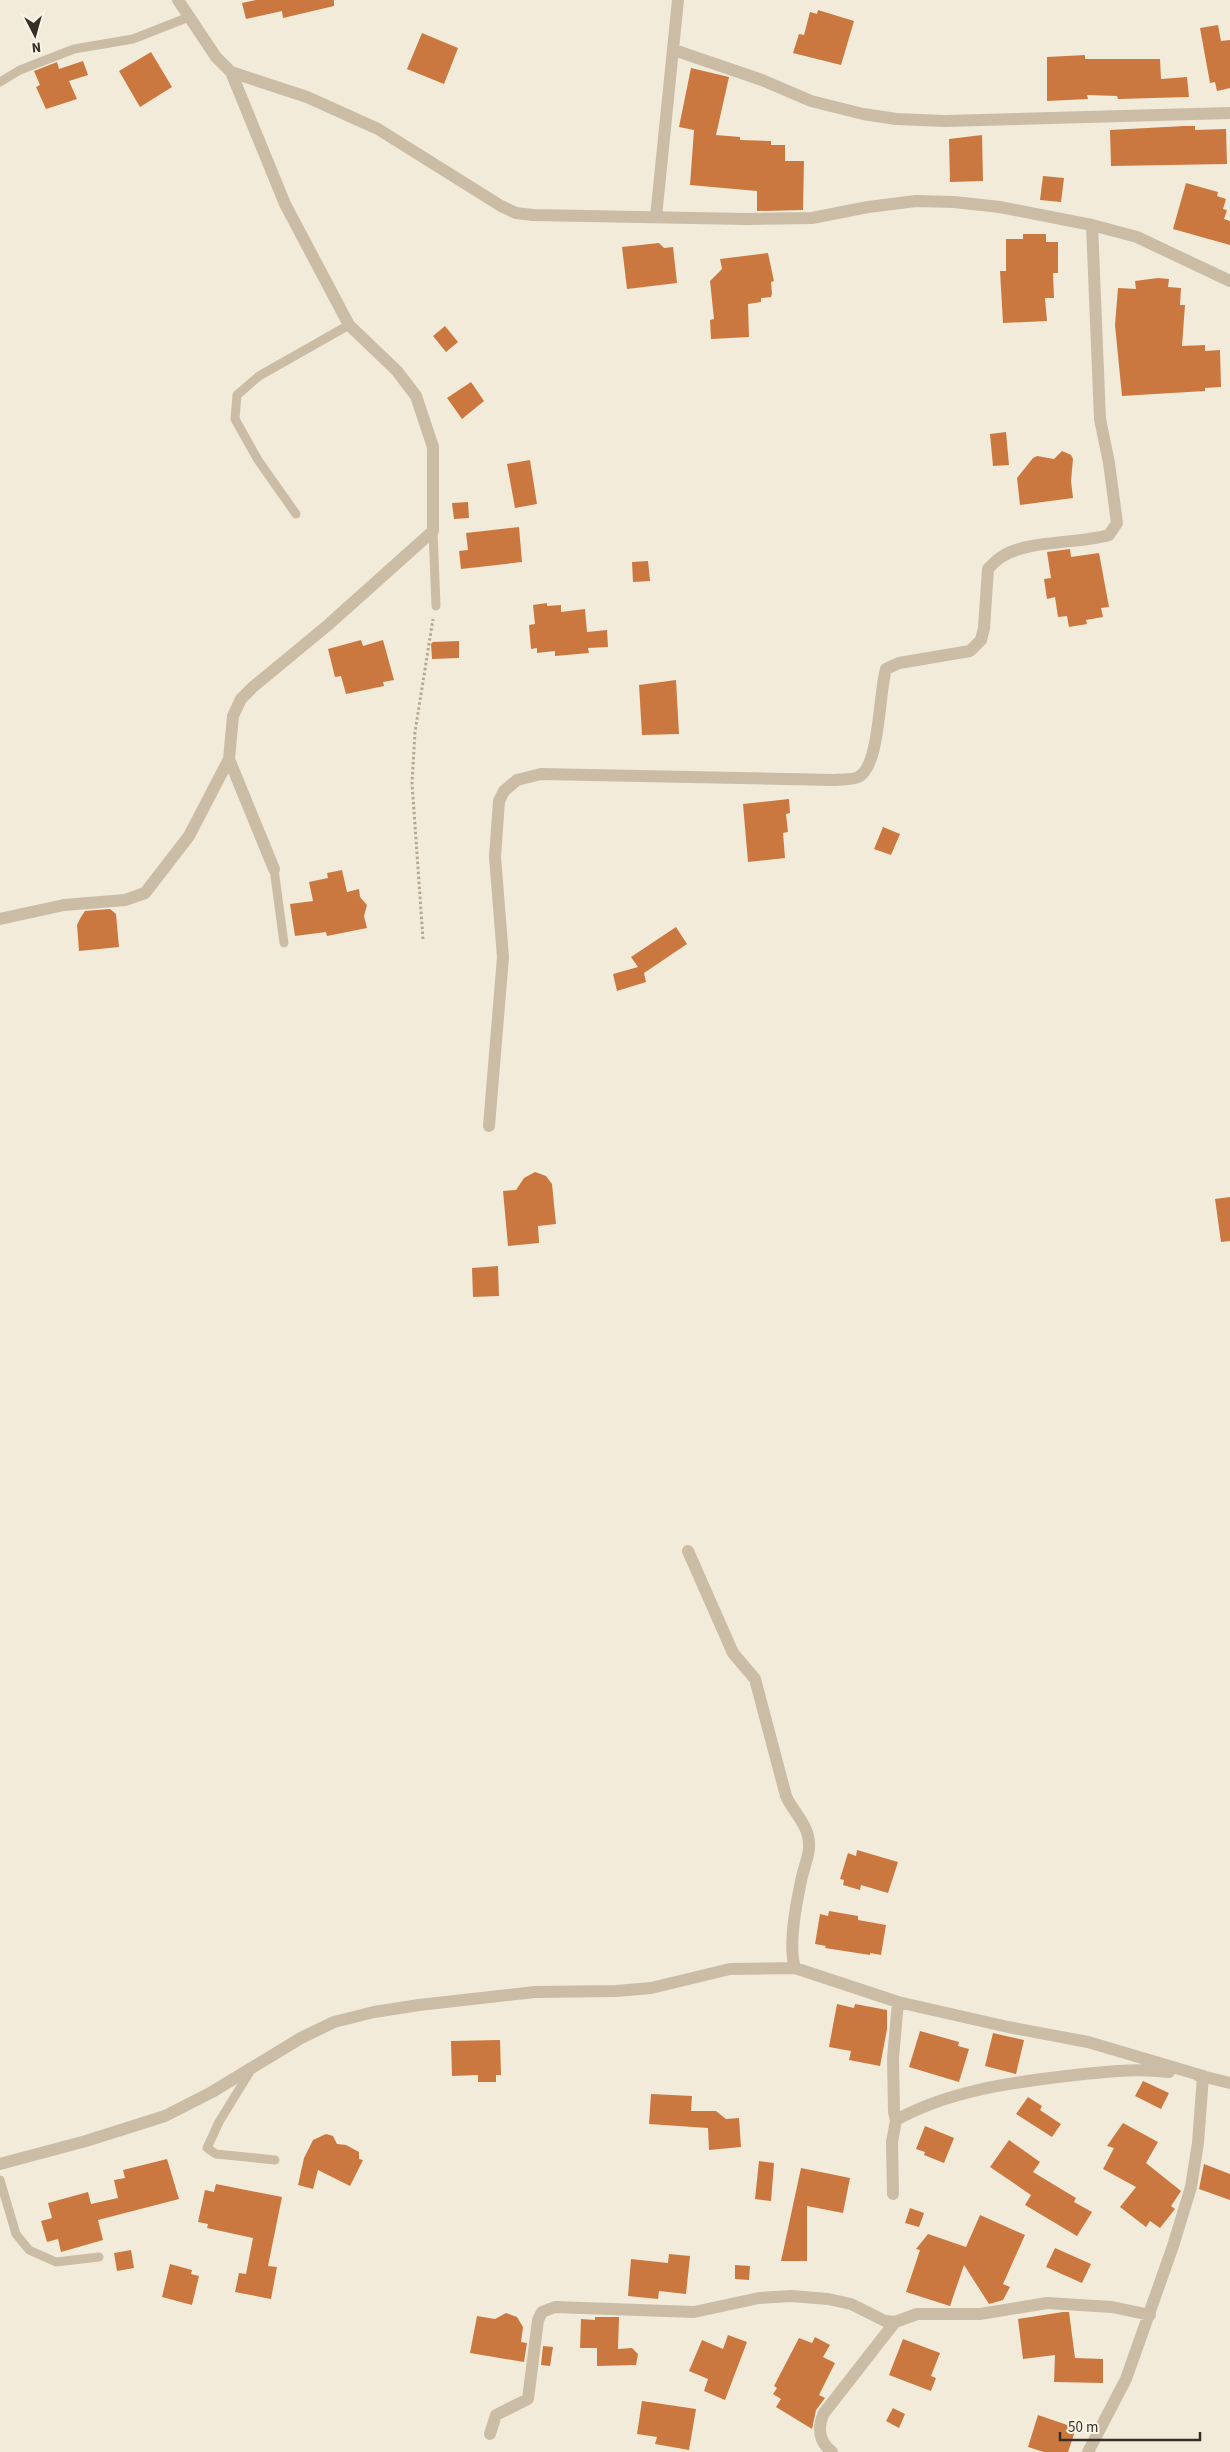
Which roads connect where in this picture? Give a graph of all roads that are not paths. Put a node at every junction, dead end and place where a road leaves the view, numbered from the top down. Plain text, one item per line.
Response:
1 (178, 0) edge
2 (678, 0) edge
3 (189, 17) junction
4 (674, 50) junction
5 (230, 72) junction
6 (0, 82) edge
7 (1230, 113) edge
8 (656, 217) junction
9 (1092, 224) junction
10 (1230, 281) edge
11 (349, 325) junction
12 (296, 514) dead end
13 (433, 531) junction
14 (436, 606) road end
15 (229, 759) junction
16 (274, 869) joint
17 (0, 919) edge
18 (284, 943) dead end
19 (489, 1126) dead end
20 (688, 1551) dead end
21 (795, 1968) junction
22 (898, 2002) junction
23 (252, 2069) junction
24 (1203, 2076) junction
25 (1230, 2083) edge
26 (896, 2120) junction
27 (274, 2160) dead end
28 (0, 2164) edge
29 (0, 2180) edge
30 (893, 2194) dead end
31 (99, 2256) dead end
32 (1150, 2315) junction
33 (895, 2322) junction
34 (490, 2434) dead end
35 (832, 2452) edge
36 (1088, 2452) edge

1 - 3 street
2 - 4 street
3 - 5 street
3 - 6 lane
4 - 7 street
4 - 8 street
5 - 8 street
5 - 11 street
8 - 9 street
9 - 10 street
9 - 19 street
11 - 12 lane
11 - 13 street
13 - 14 lane
13 - 15 street
15 - 16 street
15 - 17 street
16 - 18 lane
20 - 21 street
21 - 22 street
21 - 23 street
22 - 24 street
22 - 26 street
23 - 27 lane
23 - 28 street
24 - 25 street
24 - 26 street
24 - 32 street
26 - 30 street
29 - 31 lane
32 - 33 street
32 - 36 street
33 - 34 street
33 - 35 street

